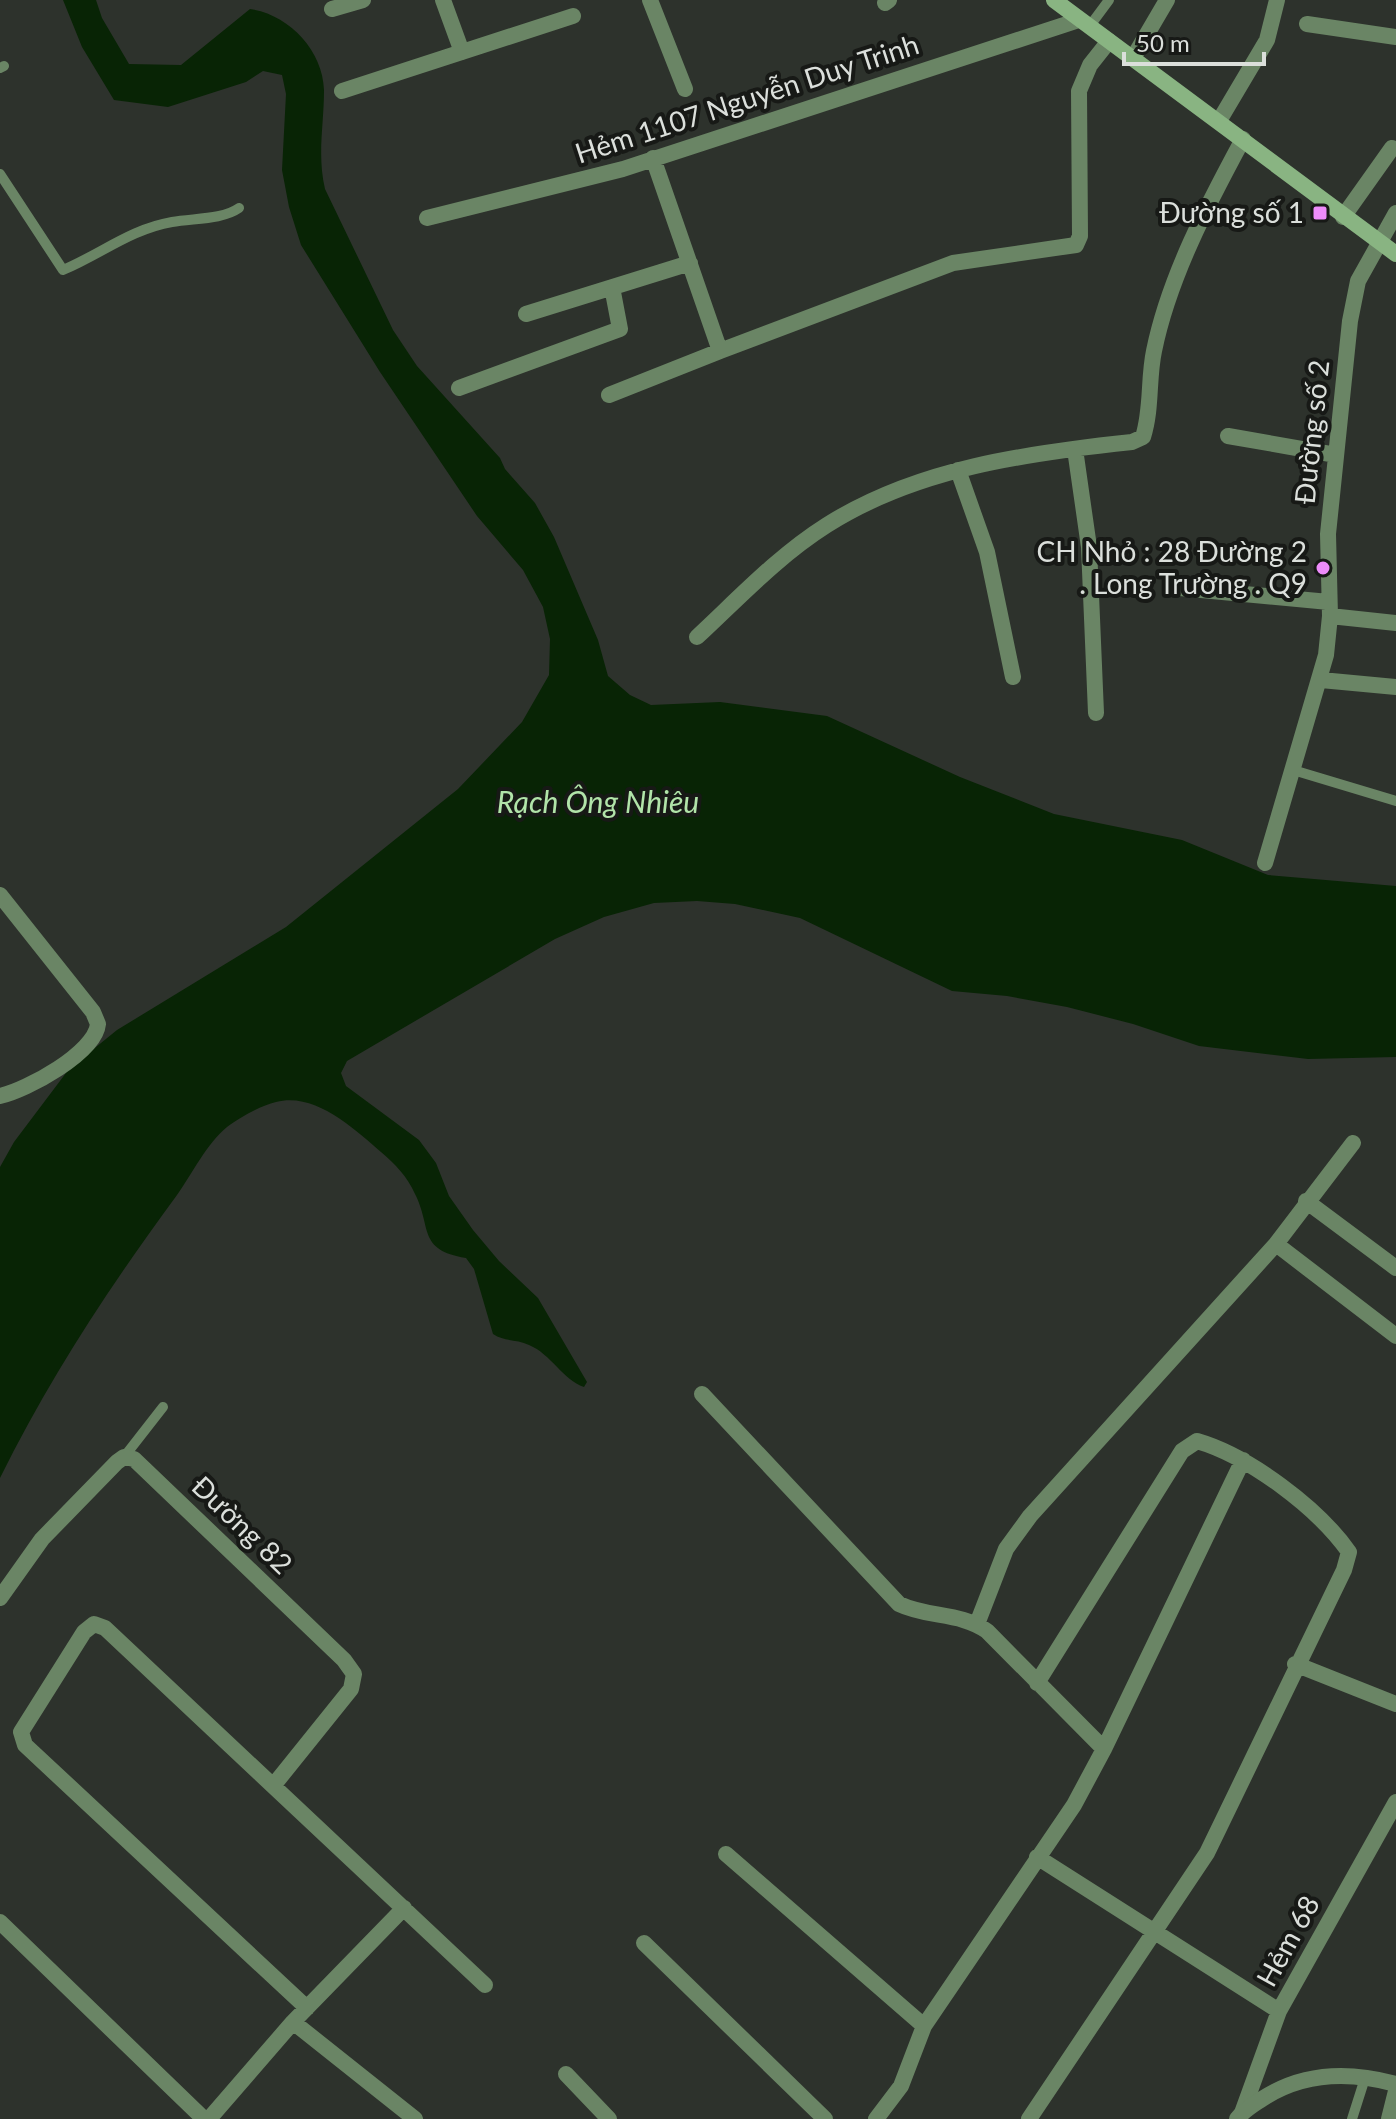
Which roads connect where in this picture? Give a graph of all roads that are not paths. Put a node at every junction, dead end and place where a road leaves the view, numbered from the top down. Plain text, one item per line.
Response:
1 (363, 0) edge
2 (443, 0) edge
3 (650, 0) edge
4 (1109, 0) edge
5 (1167, 0) edge
6 (1277, 0) edge
7 (1057, 1) edge
8 (332, 9) dead end
9 (573, 16) dead end
10 (1084, 24) junction
11 (1307, 24) dead end
12 (1396, 37) edge
13 (1109, 41) junction
14 (462, 52) junction
15 (1133, 58) junction
16 (685, 89) dead end
17 (342, 91) dead end
18 (1219, 121) junction
19 (1243, 139) junction
20 (1392, 148) dead end
21 (653, 158) junction
22 (0, 174) edge
23 (239, 208) dead end
24 (1396, 213) edge
25 (1343, 217) junction
26 (427, 218) dead end
27 (1376, 242) junction
28 (1396, 254) edge
29 (690, 263) junction
30 (612, 287) junction
31 (526, 314) dead end
32 (720, 351) junction
33 (459, 388) dead end
34 (609, 395) dead end
35 (1228, 436) dead end
36 (1075, 449) junction
37 (1336, 455) junction
38 (958, 470) junction
39 (1180, 588) dead end
40 (1329, 609) junction
41 (1396, 623) edge
42 (697, 637) dead end
43 (1013, 677) dead end
44 (1321, 680) junction
45 (1396, 687) edge
46 (1096, 713) dead end
47 (1293, 770) junction
48 (1396, 801) edge
49 (1265, 863) dead end
50 (0, 895) edge
51 (0, 1096) edge
52 (1353, 1143) dead end
53 (1306, 1201) junction
54 (1276, 1244) junction
55 (1396, 1268) edge
56 (1396, 1336) edge
57 (702, 1394) dead end
58 (163, 1407) dead end
59 (124, 1457) junction
60 (1243, 1460) junction
61 (0, 1598) edge
62 (977, 1624) junction
63 (1295, 1664) junction
64 (1037, 1683) junction
65 (1396, 1704) edge
66 (1104, 1749) junction
67 (273, 1786) junction
68 (1396, 1802) edge
69 (726, 1854) dead end
70 (1037, 1857) junction
71 (404, 1908) junction
72 (0, 1922) edge
73 (1156, 1929) junction
74 (644, 1943) dead end
75 (485, 1985) dead end
76 (307, 2008) junction
77 (1279, 2011) junction
78 (293, 2022) junction
79 (924, 2026) junction
80 (566, 2074) dead end
81 (1366, 2075) junction
82 (1396, 2084) edge
83 (1396, 2091) edge
84 (1239, 2116) edge
85 (206, 2119) edge
86 (415, 2119) edge
87 (609, 2119) edge
88 (825, 2119) edge
89 (876, 2119) edge
90 (1029, 2119) edge
91 (1352, 2119) edge
92 (1389, 2119) edge

1 - 8 street
2 - 14 street
3 - 16 street
4 - 10 lane
5 - 15 street
6 - 18 street
7 - 10 main road
9 - 14 street
10 - 13 main road
10 - 21 street, Hẻm 1107 Nguyễn Duy Trinh
11 - 12 street
13 - 15 main road
13 - 32 street
14 - 17 street
15 - 18 main road
18 - 19 main road
19 - 25 main road
19 - 36 street
20 - 25 street
21 - 26 street, Hẻm 1107 Nguyễn Duy Trinh
21 - 29 street
22 - 23 lane
24 - 27 street, Đường số 2
25 - 27 main road
27 - 28 main road
27 - 37 street, Đường số 2
29 - 30 street
29 - 32 street
30 - 31 street
30 - 33 street
32 - 34 street
35 - 37 street
36 - 38 street
36 - 46 street
37 - 40 street, Đường số 2
38 - 42 street
38 - 43 street
39 - 40 street
40 - 41 street
40 - 44 street, Đường số 2
44 - 45 street
44 - 47 street, Đường số 2
47 - 48 lane
47 - 49 street, Đường số 2
50 - 51 street
52 - 53 street
53 - 54 street
53 - 55 street
54 - 56 street
54 - 62 street
57 - 62 street
58 - 59 lane
59 - 61 street
59 - 67 street, Đường 82
60 - 63 street
60 - 64 street
60 - 66 street
62 - 64 street
63 - 65 street
63 - 73 street
64 - 66 street
66 - 70 street
67 - 71 street
67 - 76 street
68 - 77 street, Hẻm 68
69 - 79 street
70 - 73 street
70 - 79 street
71 - 75 street
71 - 76 street
72 - 85 street
73 - 77 street
73 - 90 street
74 - 88 street
76 - 78 street
77 - 84 street, Hẻm 68
78 - 85 street
78 - 86 street
79 - 89 street
80 - 87 street
81 - 82 street
81 - 84 street
81 - 91 lane
83 - 92 street

